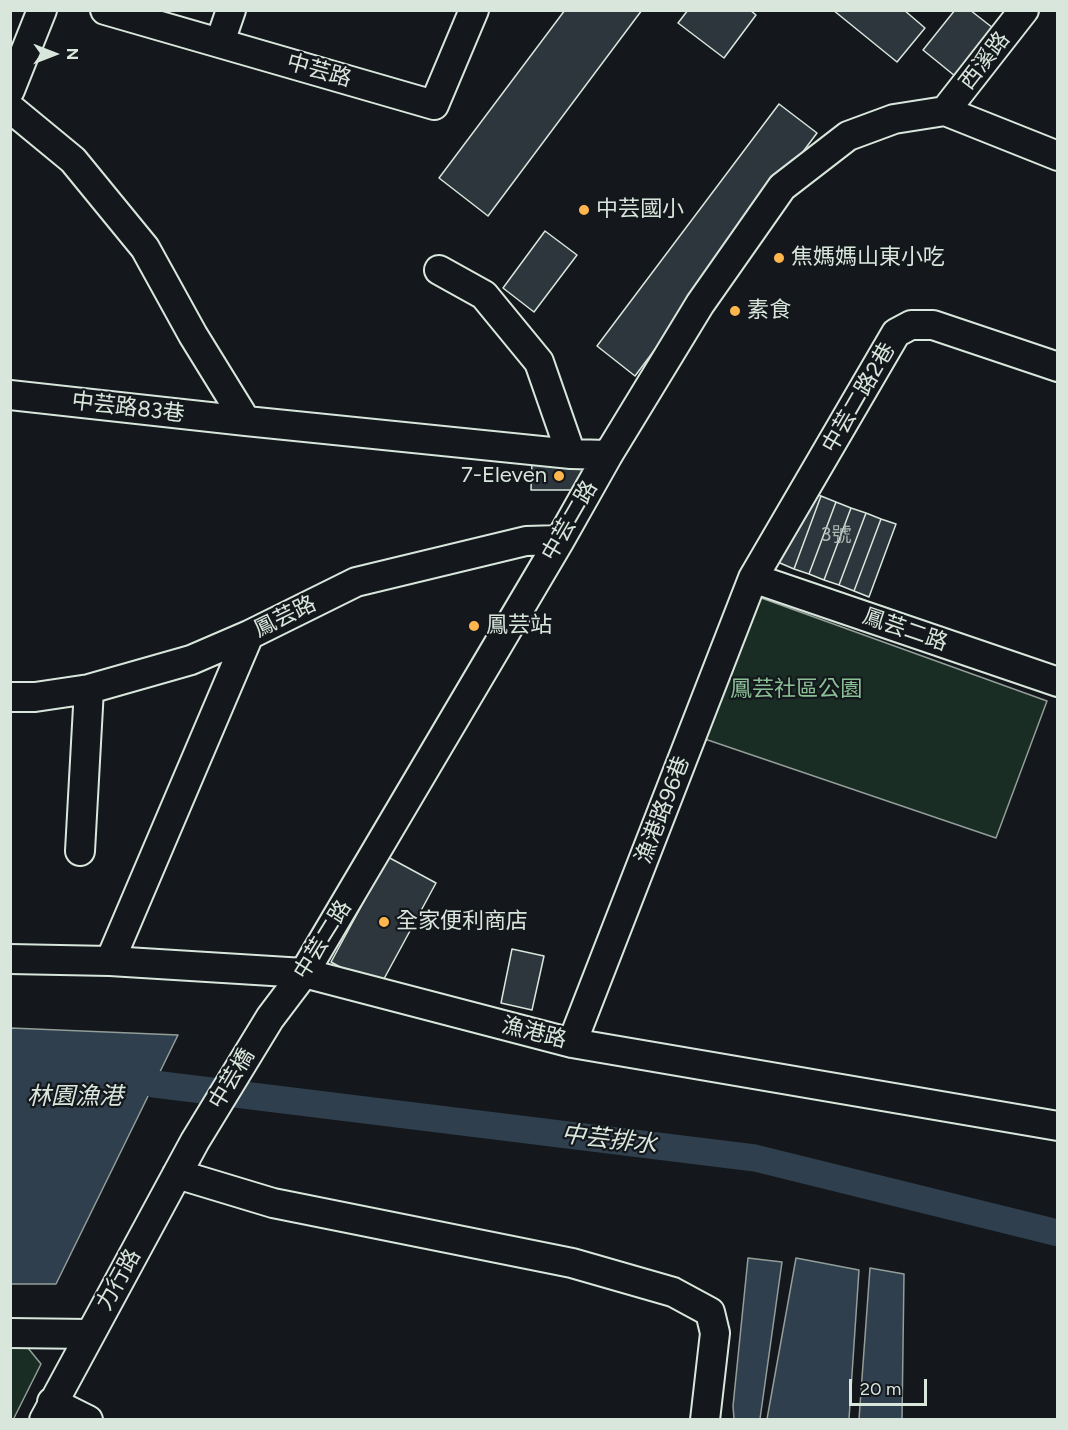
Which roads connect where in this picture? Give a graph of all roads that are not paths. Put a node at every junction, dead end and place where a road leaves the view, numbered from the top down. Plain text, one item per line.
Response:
1 (42, 10) edge
2 (105, 10) edge
3 (231, 10) edge
4 (474, 10) edge
5 (1024, 10) edge
6 (220, 42) junction
7 (10, 90) edge
8 (10, 108) edge
9 (945, 111) junction
10 (1058, 156) edge
11 (439, 270) dead end
12 (1058, 367) edge
13 (10, 394) edge
14 (246, 422) junction
15 (571, 454) junction
16 (608, 455) junction
17 (560, 540) junction
18 (753, 578) junction
19 (249, 635) junction
20 (1058, 682) edge
21 (89, 689) junction
22 (10, 697) edge
23 (80, 851) dead end
24 (10, 959) edge
25 (110, 960) junction
26 (304, 973) junction
27 (270, 1018) joint
28 (572, 1043) junction
29 (1058, 1126) edge
30 (195, 1141) joint
31 (177, 1174) junction
32 (10, 1333) edge
33 (89, 1334) junction
34 (48, 1411) edge
35 (88, 1419) edge
36 (705, 1419) edge

1 - 7 street
2 - 6 street, 中芸路
3 - 6 street
4 - 6 street, 中芸路
5 - 9 street, 西溪路
8 - 14 street
9 - 10 street
9 - 16 street, 中芸二路
11 - 15 street
12 - 18 street, 中芸二路2巷
13 - 14 street, 中芸路83巷
14 - 15 street, 中芸路83巷
15 - 16 street, 中芸路83巷
16 - 17 street, 中芸二路
17 - 19 street, 鳳芸路
17 - 26 street, 中芸二路
18 - 20 street, 鳳芸二路
18 - 28 street, 漁港路96巷
19 - 21 street, 鳳芸路
19 - 25 street
21 - 22 street, 鳳芸路
21 - 23 street
24 - 25 street, 漁港路
25 - 26 street, 漁港路
26 - 27 street, 中芸二路
26 - 28 street, 漁港路
27 - 30 street, 中芸橋
28 - 29 street, 漁港路
30 - 31 street, 力行路
31 - 33 street, 力行路
31 - 36 street
32 - 33 street
33 - 34 street, 力行路
34 - 35 street

